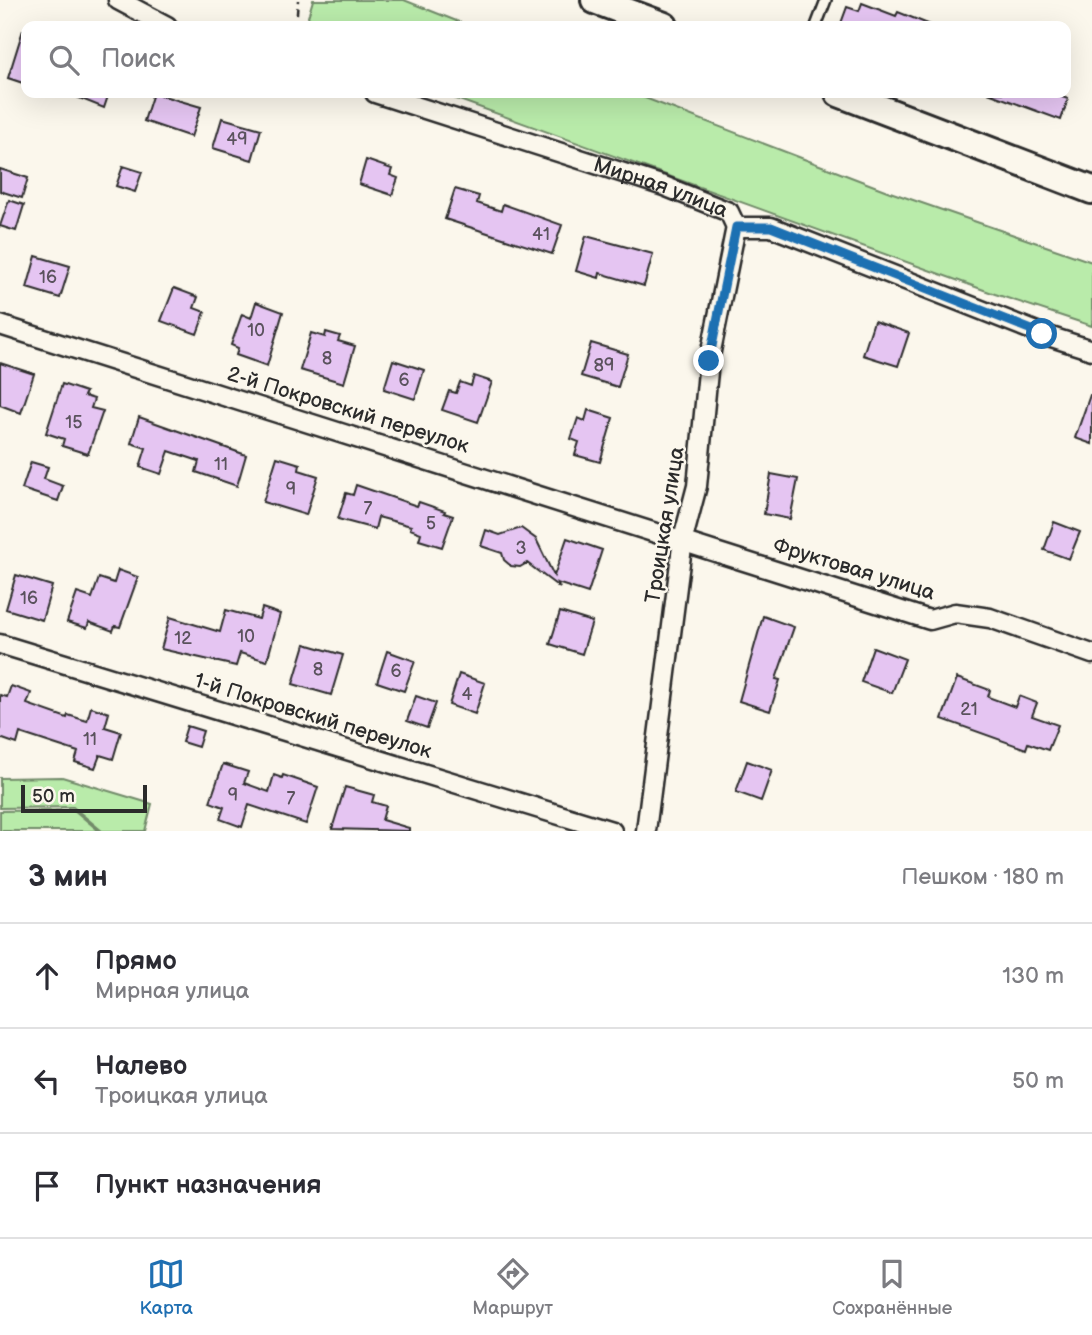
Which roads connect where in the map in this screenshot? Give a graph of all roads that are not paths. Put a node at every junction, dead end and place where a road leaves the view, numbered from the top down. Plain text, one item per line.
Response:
1 (118, 0) edge
2 (595, 0) edge
3 (826, 0) edge
4 (158, 21) edge
5 (651, 21) edge
6 (818, 21) edge
7 (391, 98) edge
8 (852, 98) edge
9 (1092, 190) edge
10 (736, 227) junction
11 (0, 325) edge
12 (1092, 350) edge
13 (683, 539) junction
14 (0, 644) edge
15 (1092, 654) edge
16 (612, 831) edge
17 (646, 831) edge

1 - 4 street
2 - 5 street
3 - 6 lane
7 - 10 street, Мирная улица
8 - 9 street
10 - 12 street, Мирная улица
10 - 13 street, Троицкая улица
11 - 13 street, 2-й Покровский переулок
13 - 15 street, Фруктовая улица
13 - 17 street, Троицкая улица
14 - 16 street, 1-й Покровский переулок

